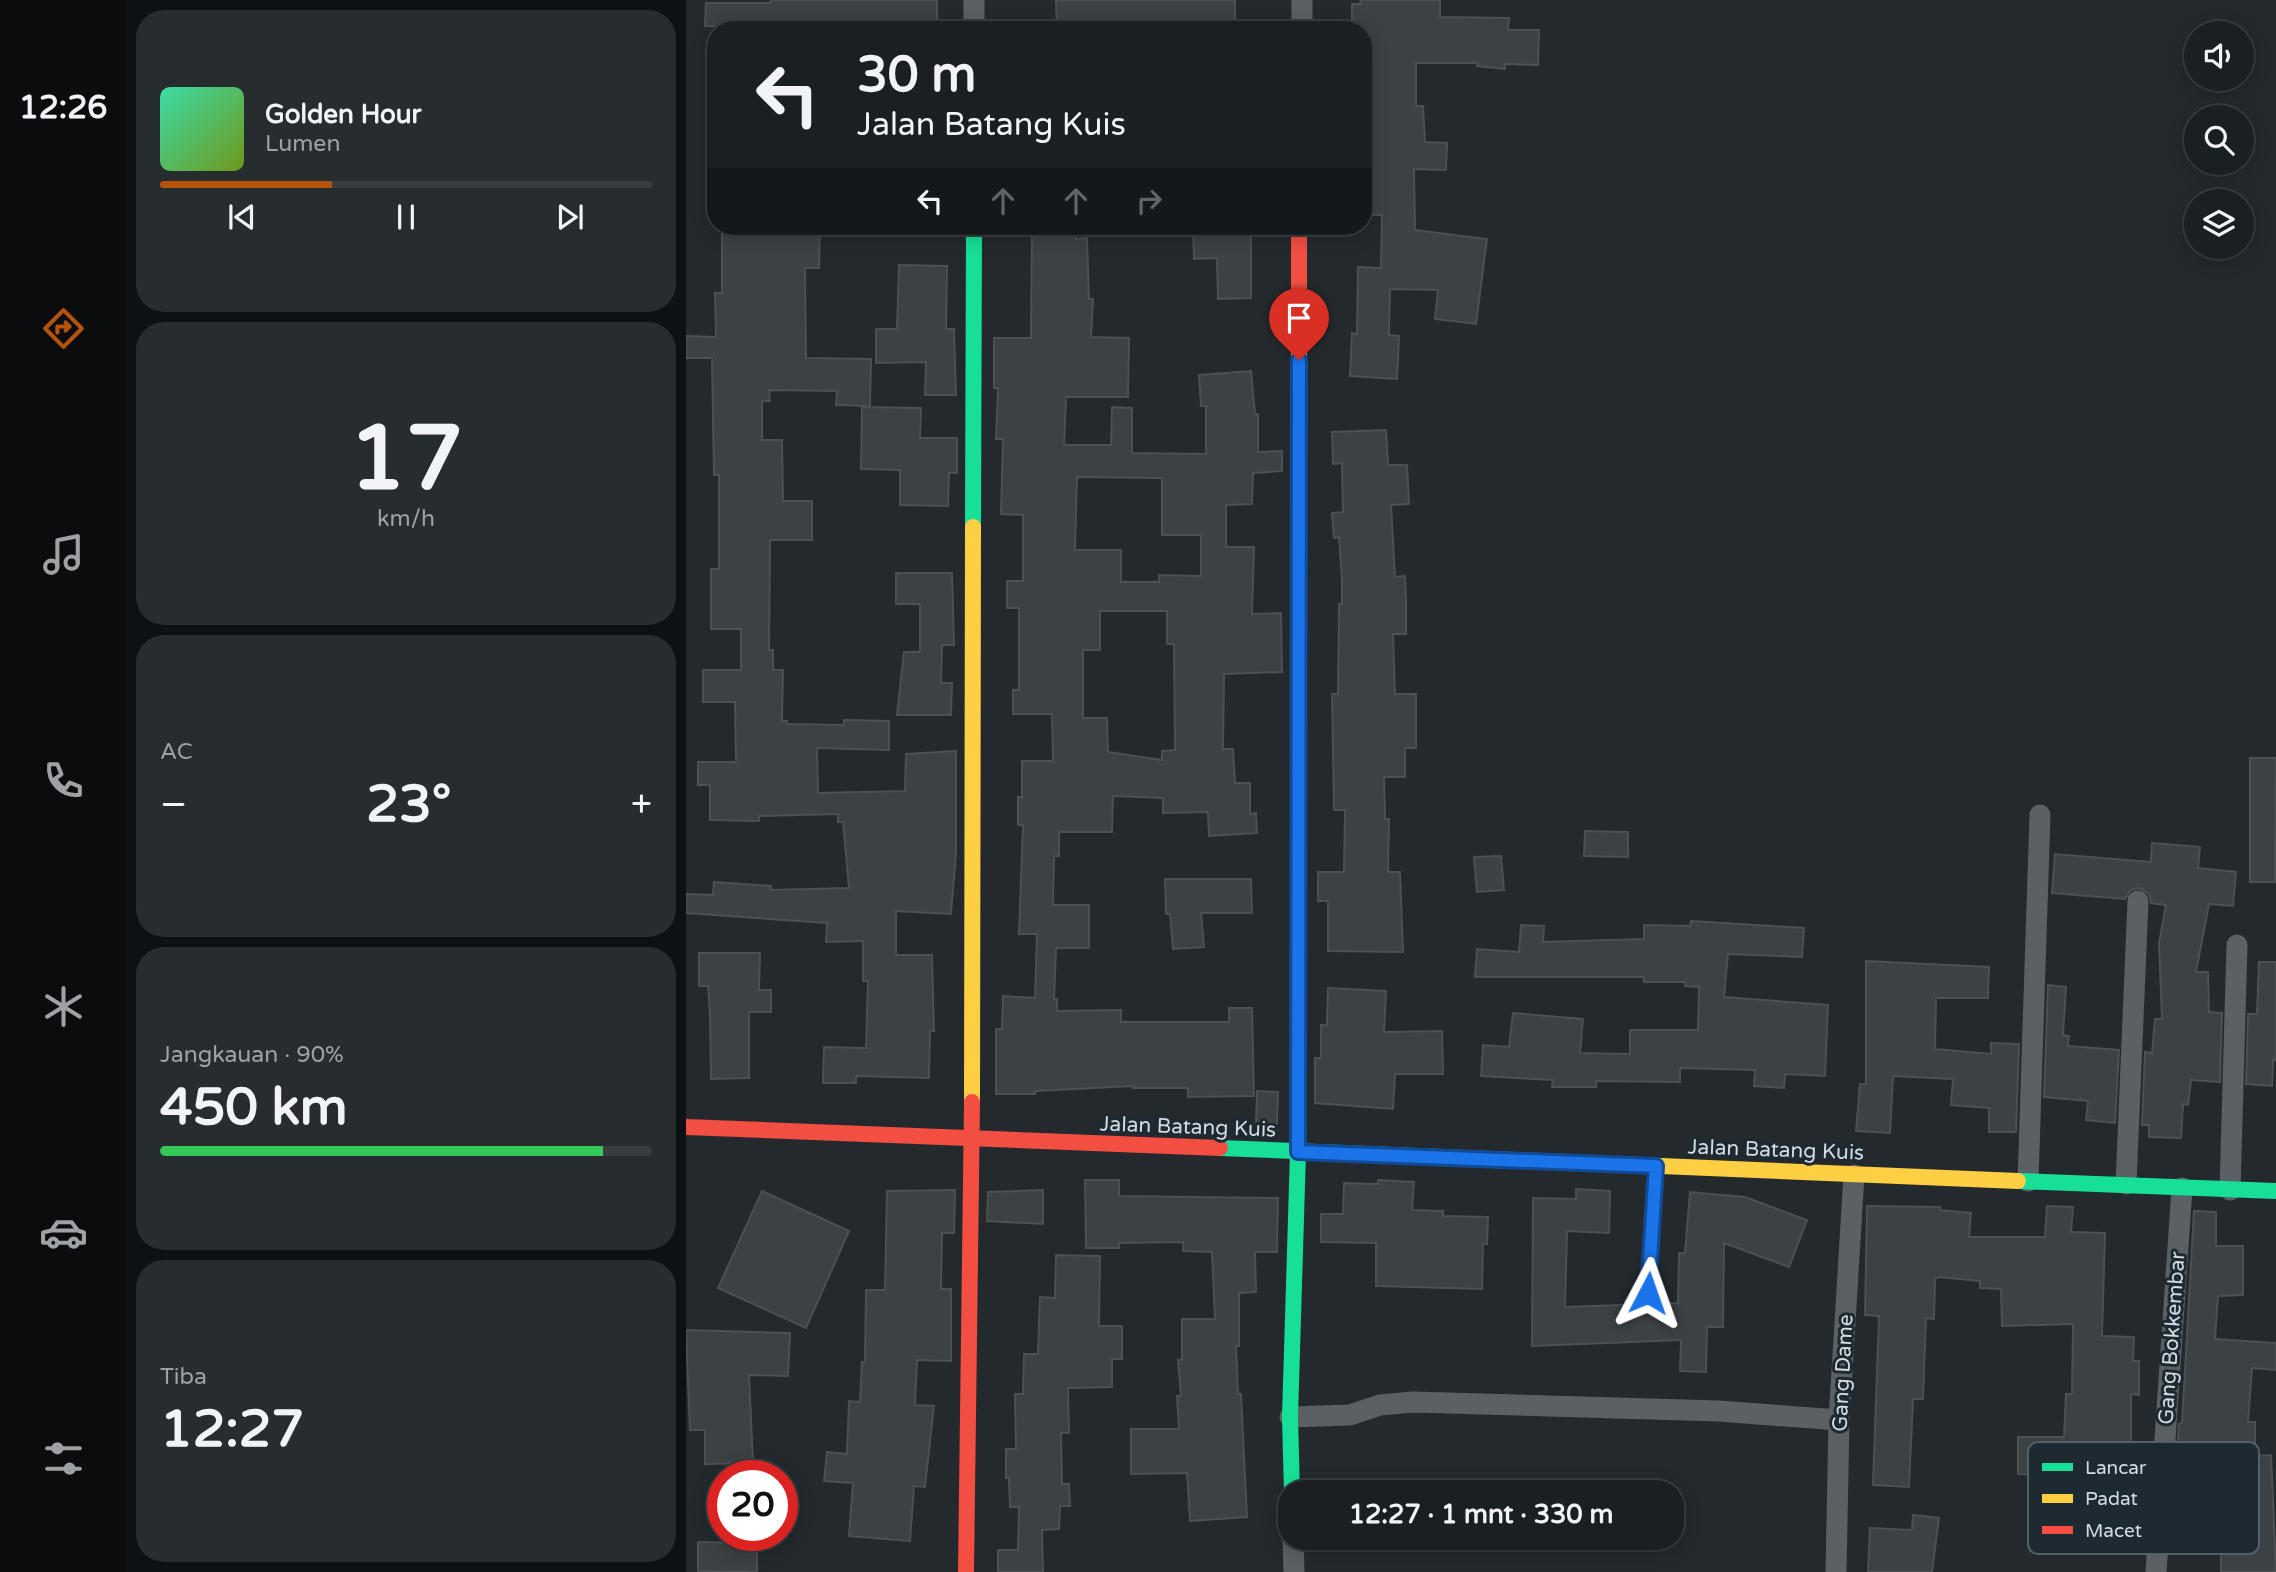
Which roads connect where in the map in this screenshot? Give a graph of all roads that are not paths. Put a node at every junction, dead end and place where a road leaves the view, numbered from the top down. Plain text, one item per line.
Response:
1 (974, 0) edge
2 (1302, 0) edge
3 (974, 21) edge
4 (1302, 21) edge
5 (974, 235) edge
6 (1299, 235) edge
7 (2040, 815) dead end
8 (2138, 901) dead end
9 (2237, 945) dead end
10 (686, 1127) edge
11 (972, 1139) junction
12 (1298, 1152) junction
13 (1656, 1166) junction
14 (1854, 1175) junction
15 (2028, 1181) junction
16 (2126, 1184) junction
17 (2182, 1188) junction
18 (2230, 1190) junction
19 (2276, 1191) edge
20 (1648, 1293) dead end
21 (1290, 1417) junction
22 (1839, 1420) junction
23 (2165, 1442) edge
24 (1292, 1480) edge
25 (1293, 1550) edge
26 (2157, 1554) edge
27 (966, 1572) edge
28 (1294, 1572) edge
29 (1836, 1572) edge
30 (2156, 1572) edge

1 - 3 street
2 - 4 street
5 - 11 street
6 - 12 street
7 - 15 street
8 - 16 street
9 - 18 street
10 - 11 street, Jalan Batang Kuis
11 - 12 street, Jalan Batang Kuis
11 - 27 street
12 - 13 street, Jalan Batang Kuis
12 - 21 street
13 - 14 street, Jalan Batang Kuis
13 - 20 lane
14 - 15 street, Jalan Batang Kuis
14 - 22 street, Gang Dame
15 - 16 street, Jalan Batang Kuis
16 - 17 street, Jalan Batang Kuis
17 - 18 street, Jalan Batang Kuis
17 - 23 street, Gang Bokkembar
18 - 19 street, Jalan Batang Kuis
21 - 22 street
21 - 24 street
22 - 29 street, Gang Dame
25 - 28 street
26 - 30 street, Gang Bokkembar

